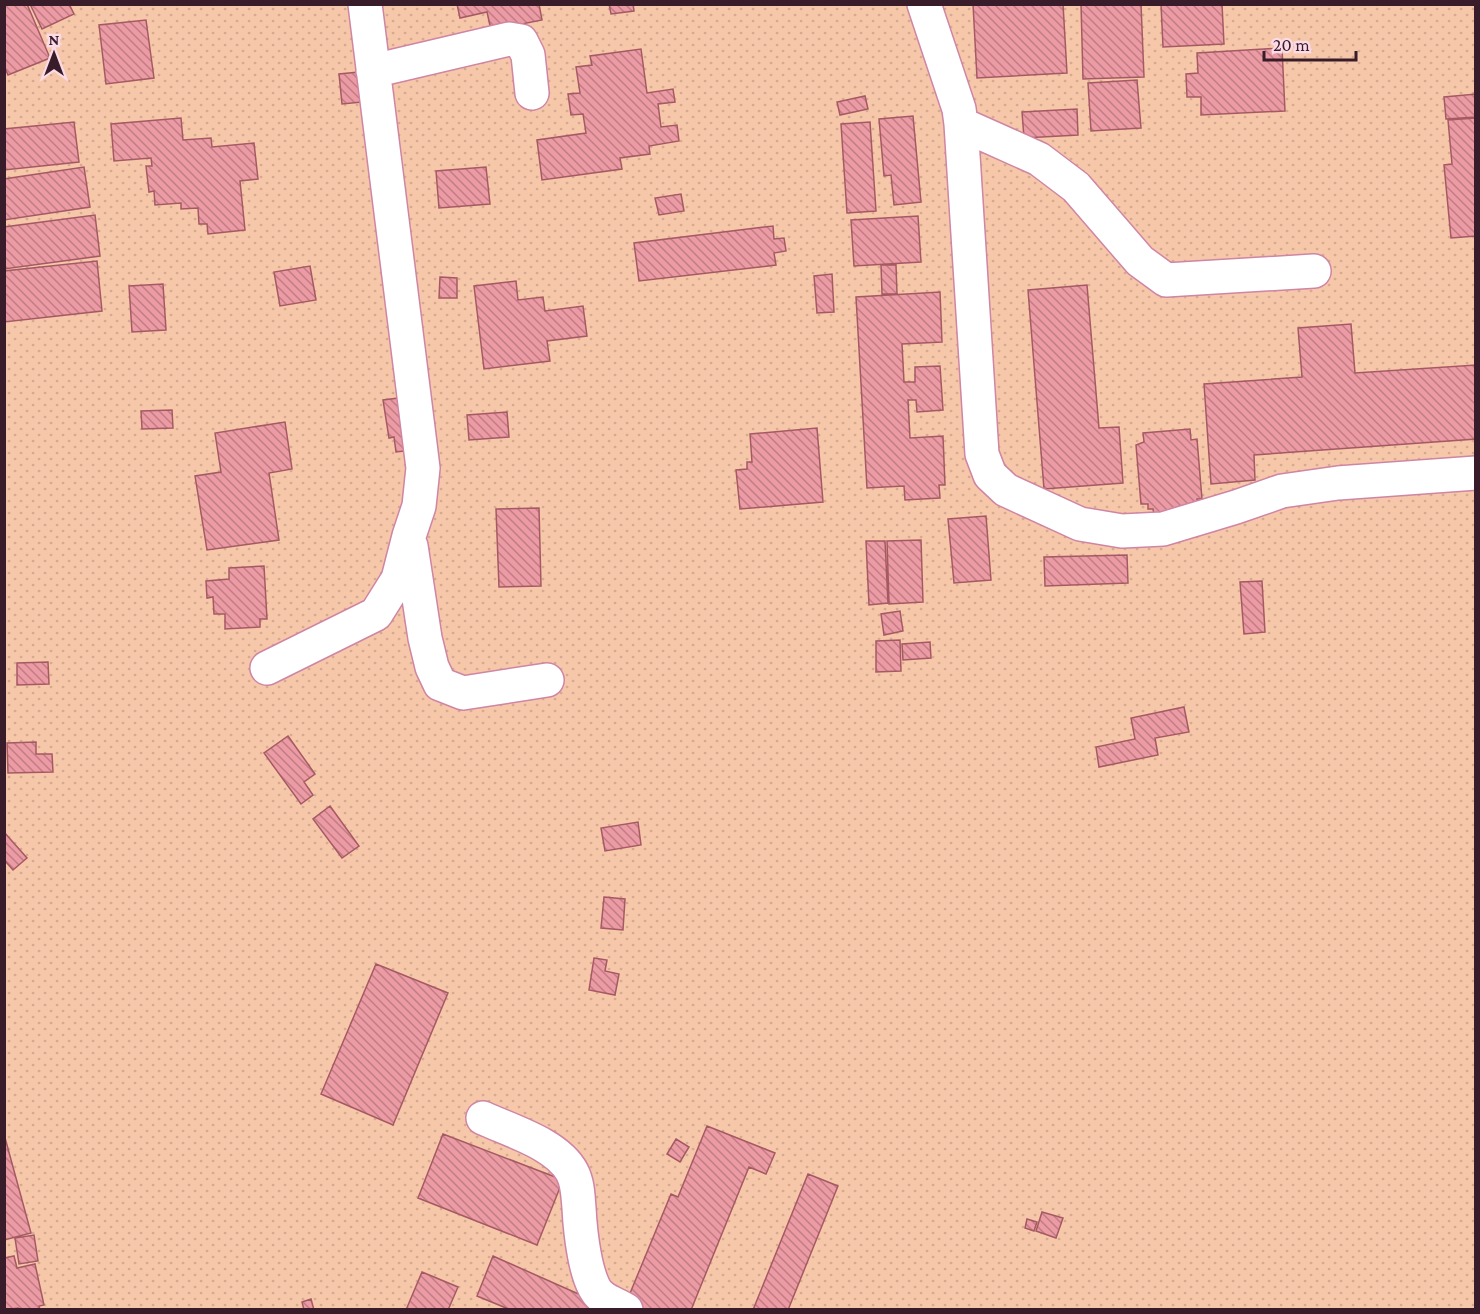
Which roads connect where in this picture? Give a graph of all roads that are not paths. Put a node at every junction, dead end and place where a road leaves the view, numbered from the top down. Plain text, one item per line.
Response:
1 (365, 4) edge
2 (924, 4) edge
3 (373, 71) junction
4 (532, 93) dead end
5 (961, 124) junction
6 (1314, 271) dead end
7 (1476, 473) edge
8 (409, 536) junction
9 (267, 668) dead end
10 (547, 680) dead end
11 (483, 1118) dead end
12 (626, 1310) edge

1 - 3 lane
2 - 5 lane
3 - 4 lane
3 - 8 lane
5 - 6 lane
5 - 7 lane
8 - 9 lane
8 - 10 lane
11 - 12 lane

